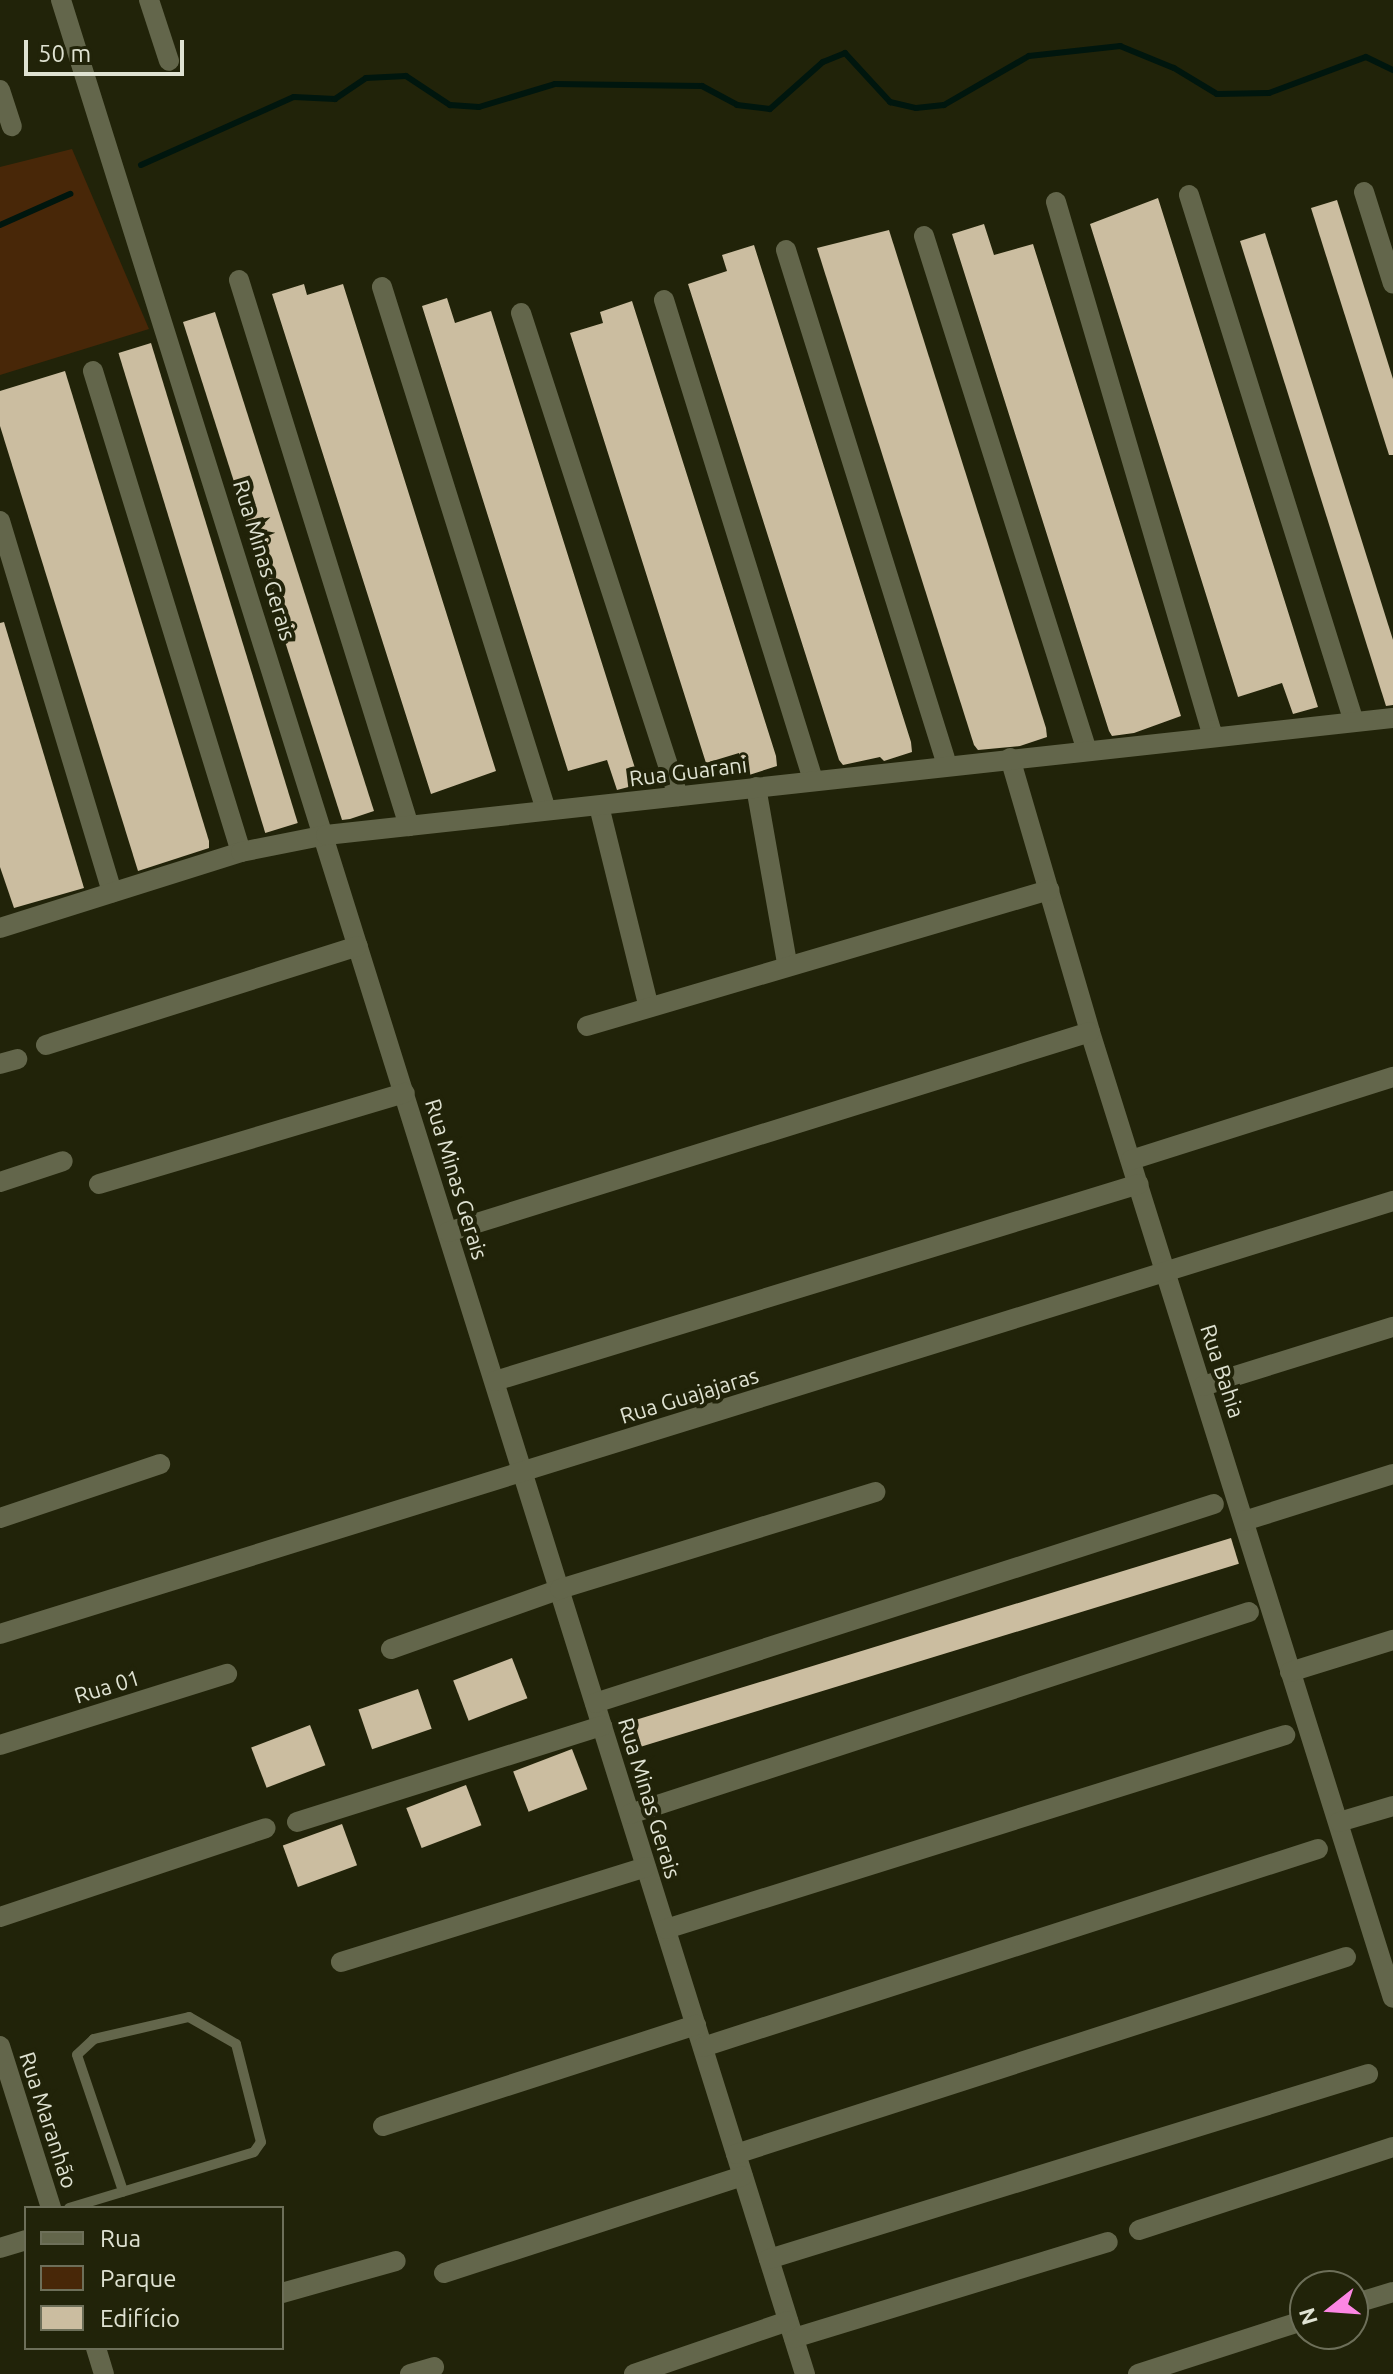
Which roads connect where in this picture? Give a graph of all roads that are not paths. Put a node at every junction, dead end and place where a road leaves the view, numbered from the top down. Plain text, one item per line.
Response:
1 (61, 0) edge
2 (149, 0) edge
3 (169, 61) dead end
4 (0, 90) edge
5 (12, 126) dead end
6 (1364, 192) dead end
7 (1189, 195) dead end
8 (1056, 202) dead end
9 (924, 236) dead end
10 (786, 250) dead end
11 (239, 280) dead end
12 (1393, 284) edge
13 (382, 287) dead end
14 (664, 300) dead end
15 (521, 313) dead end
16 (93, 371) dead end
17 (0, 521) edge
18 (1393, 718) edge
19 (1354, 722) junction
20 (1208, 737) junction
21 (1087, 751) junction
22 (1010, 758) junction
23 (947, 765) junction
24 (813, 780) junction
25 (756, 787) junction
26 (678, 796) junction
27 (599, 806) junction
28 (546, 810) junction
29 (409, 826) junction
30 (326, 835) junction
31 (241, 852) junction
32 (1049, 890) junction
33 (112, 893) junction
34 (0, 928) edge
35 (358, 946) junction
36 (787, 963) junction
37 (648, 1004) junction
38 (587, 1026) dead end
39 (1090, 1032) junction
40 (46, 1045) dead end
41 (1393, 1077) edge
42 (405, 1093) junction
43 (1131, 1160) junction
44 (63, 1161) dead end
45 (0, 1182) edge
46 (99, 1184) dead end
47 (1139, 1184) junction
48 (1393, 1201) edge
49 (448, 1232) junction
50 (1166, 1273) junction
51 (1393, 1327) edge
52 (495, 1381) junction
53 (1203, 1386) junction
54 (160, 1464) dead end
55 (522, 1471) junction
56 (1393, 1474) edge
57 (875, 1492) dead end
58 (1214, 1504) dead end
59 (0, 1518) edge
60 (1244, 1521) junction
61 (560, 1589) junction
62 (1249, 1612) dead end
63 (0, 1634) edge
64 (1393, 1640) edge
65 (391, 1649) dead end
66 (1290, 1672) junction
67 (227, 1674) dead end
68 (595, 1703) junction
69 (602, 1726) junction
70 (1285, 1735) dead end
71 (0, 1745) edge
72 (1393, 1806) edge
73 (630, 1814) junction
74 (297, 1822) dead end
75 (1339, 1822) junction
76 (266, 1828) dead end
77 (1318, 1849) dead end
78 (646, 1867) junction
79 (0, 1917) edge
80 (666, 1929) junction
81 (1346, 1957) dead end
82 (341, 1962) dead end
83 (1391, 1986) edge
84 (696, 2025) junction
85 (0, 2046) edge
86 (703, 2047) junction
87 (1368, 2074) dead end
88 (5, 2079) edge
89 (383, 2126) dead end
90 (1393, 2147) edge
91 (736, 2154) junction
92 (743, 2176) junction
93 (123, 2191) junction
94 (50, 2206) edge
95 (75, 2206) edge
96 (1139, 2230) dead end
97 (24, 2241) edge
98 (1108, 2242) dead end
99 (0, 2248) edge
100 (769, 2259) junction
101 (396, 2261) dead end
102 (444, 2273) dead end
103 (284, 2292) edge
104 (1393, 2292) edge
105 (1369, 2299) edge
106 (1289, 2325) edge
107 (791, 2330) junction
108 (97, 2350) edge
109 (434, 2367) dead end
110 (104, 2374) edge
111 (410, 2374) edge
112 (634, 2374) edge
113 (805, 2374) edge
114 (1138, 2374) edge

1 - 30 street, Rua Minas Gerais
2 - 3 street
4 - 5 street
6 - 12 street
7 - 19 street
8 - 20 street
9 - 21 street
10 - 23 street
11 - 29 street
13 - 28 street
14 - 24 street
15 - 26 street
16 - 31 street
17 - 33 street
18 - 19 street, Rua Guarani
19 - 20 street, Rua Guarani
20 - 21 street, Rua Guarani
21 - 22 street, Rua Guarani
22 - 23 street, Rua Guarani
22 - 32 street, Rua Bahia
23 - 24 street, Rua Guarani
24 - 25 street, Rua Guarani
25 - 26 street, Rua Guarani
25 - 36 street
26 - 27 street, Rua Guarani
27 - 28 street, Rua Guarani
27 - 37 street
28 - 29 street, Rua Guarani
29 - 30 street, Rua Guarani
30 - 31 street, Rua Guarani
30 - 35 street, Rua Minas Gerais
31 - 33 street, Rua Guarani
32 - 36 street
32 - 39 street, Rua Bahia
33 - 34 street, Rua Guarani
35 - 40 street
35 - 42 street, Rua Minas Gerais
36 - 37 street
37 - 38 street
39 - 43 street, Rua Bahia
39 - 49 street
41 - 43 street
42 - 46 street
42 - 49 street, Rua Minas Gerais
43 - 47 street, Rua Bahia
44 - 45 street
47 - 50 street, Rua Bahia
47 - 52 street
48 - 50 street, Rua Guajajaras
49 - 52 street, Rua Minas Gerais
50 - 53 street, Rua Bahia
50 - 55 street, Rua Guajajaras
51 - 53 street
52 - 55 street, Rua Minas Gerais
53 - 60 street, Rua Bahia
54 - 59 street
55 - 61 street, Rua Minas Gerais
55 - 63 street, Rua Guajajaras
56 - 60 street
57 - 61 street
58 - 68 street
60 - 66 street, Rua Bahia
61 - 65 street
61 - 68 street, Rua Minas Gerais
62 - 73 street
64 - 66 street
66 - 75 street, Rua Bahia
67 - 71 street, Rua 01
68 - 69 street, Rua Minas Gerais
69 - 73 street, Rua Minas Gerais
69 - 74 street
70 - 80 street
72 - 75 street
73 - 78 street, Rua Minas Gerais
75 - 83 street, Rua Bahia
76 - 79 street
77 - 86 street
78 - 80 street, Rua Minas Gerais
78 - 82 street
80 - 84 street, Rua Minas Gerais
81 - 91 street
84 - 86 street, Rua Minas Gerais
84 - 89 street
85 - 88 street, Rua Maranhão
86 - 91 street, Rua Minas Gerais
87 - 100 street
88 - 94 street, Rua Maranhão
90 - 96 street
91 - 92 street, Rua Minas Gerais
92 - 100 street, Rua Minas Gerais
92 - 102 street
93 - 93 lane
93 - 95 lane
97 - 99 street
98 - 107 street
100 - 107 street, Rua Minas Gerais
101 - 103 street
104 - 105 street
106 - 114 street
107 - 112 street
107 - 113 street, Rua Minas Gerais
108 - 110 street
109 - 111 street

